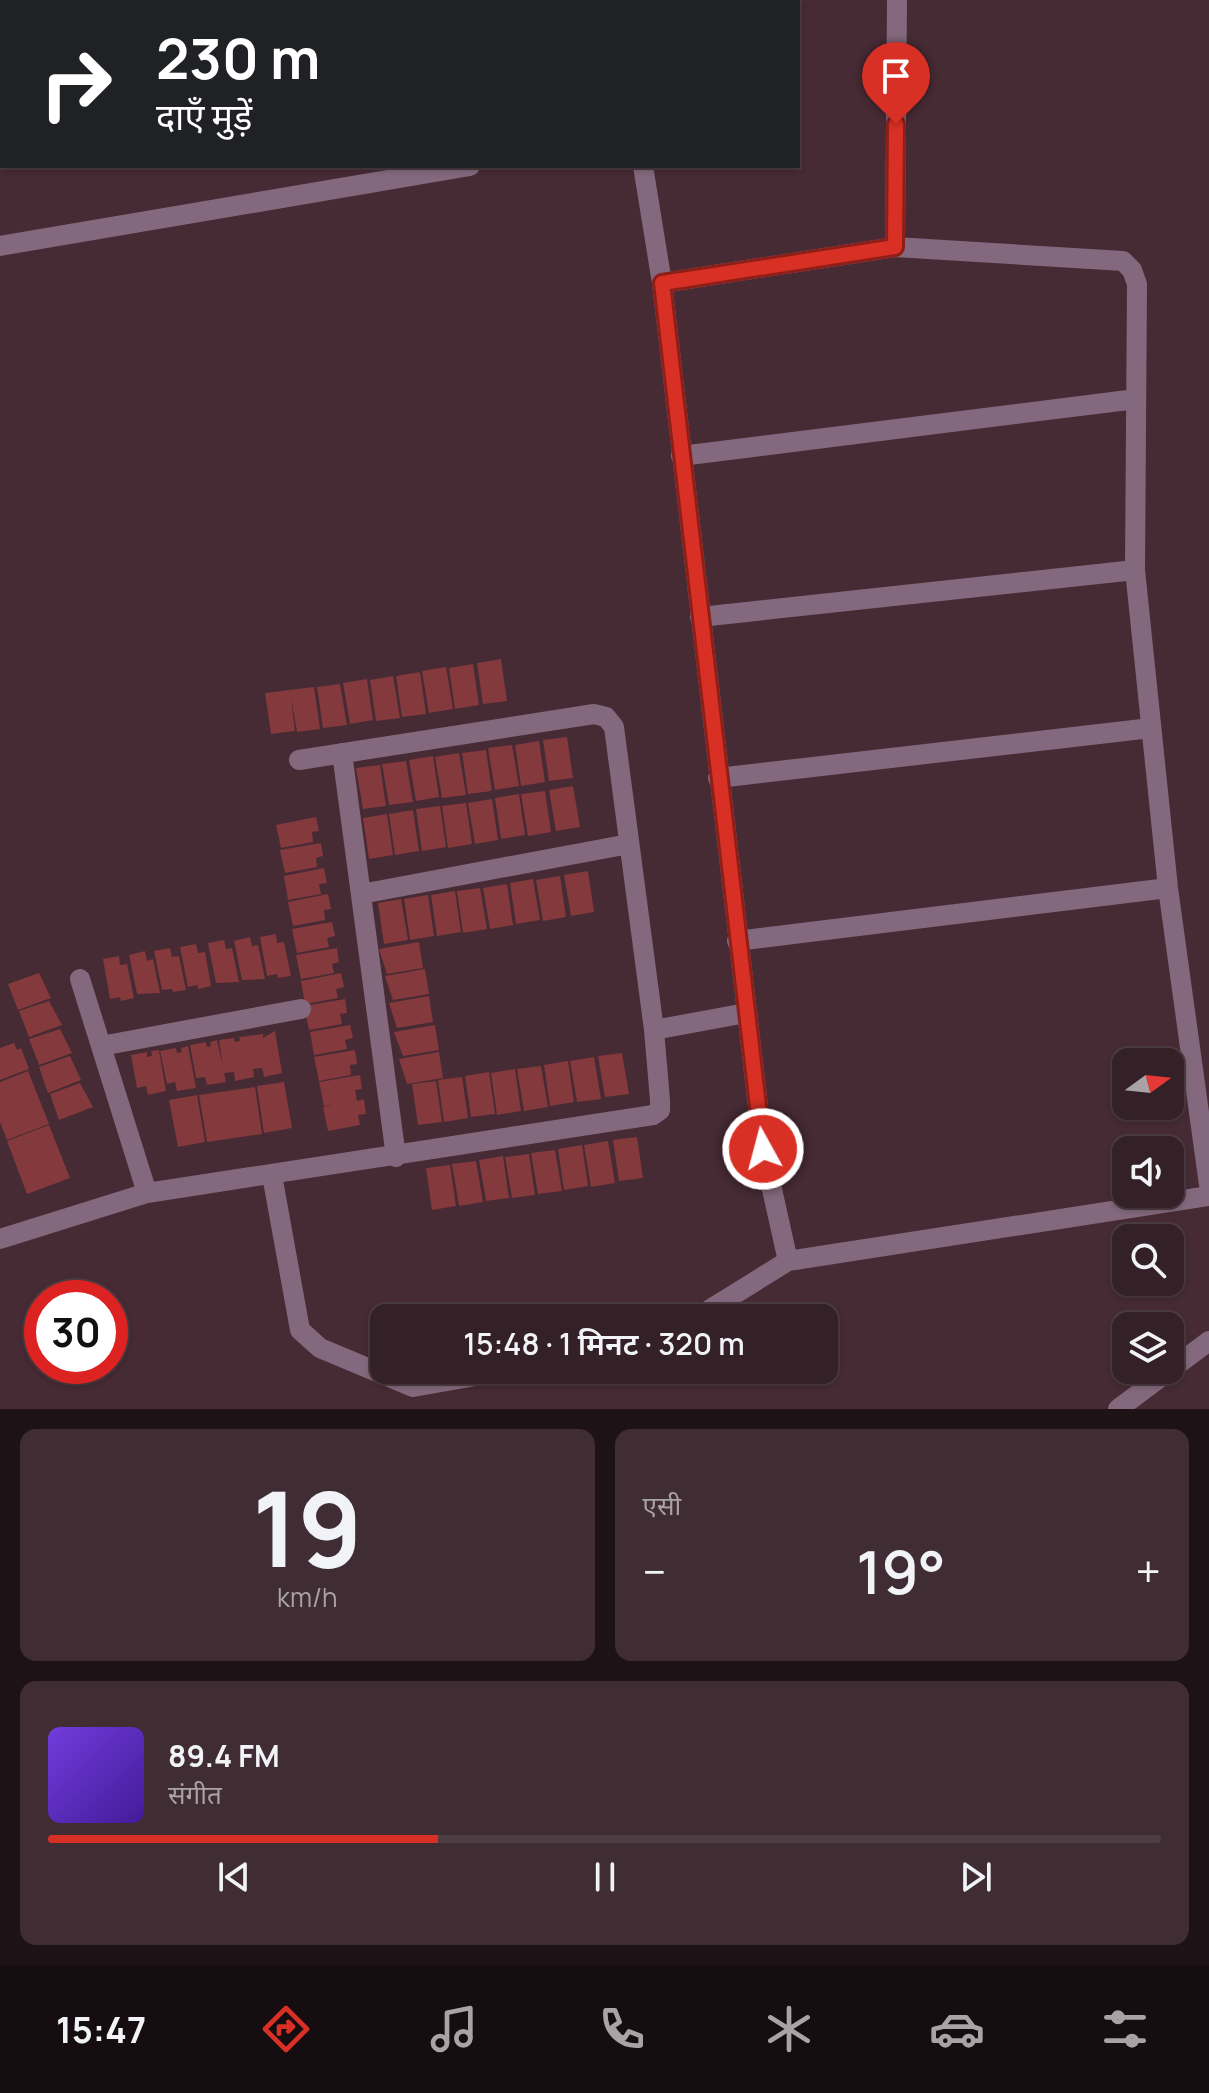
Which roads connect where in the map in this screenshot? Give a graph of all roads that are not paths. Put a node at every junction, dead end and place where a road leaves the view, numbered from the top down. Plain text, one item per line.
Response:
1 (897, 0) edge
2 (458, 168) edge
3 (643, 168) edge
4 (0, 246) edge
5 (895, 247) junction
6 (662, 283) junction
7 (1136, 399) junction
8 (681, 456) junction
9 (1135, 570) junction
10 (700, 617) junction
11 (1151, 728) junction
12 (342, 753) junction
13 (299, 760) dead end
14 (718, 778) junction
15 (629, 844) junction
16 (1168, 888) junction
17 (361, 894) junction
18 (737, 941) junction
19 (80, 979) dead end
20 (301, 1009) dead end
21 (746, 1013) junction
22 (654, 1030) junction
23 (101, 1046) junction
24 (396, 1157) junction
25 (272, 1175) junction
26 (1209, 1185) edge
27 (147, 1193) junction
28 (1209, 1196) edge
29 (0, 1239) edge
30 (788, 1261) junction
31 (719, 1304) edge
32 (1209, 1341) edge
33 (370, 1369) edge
34 (406, 1384) edge
35 (430, 1384) edge
36 (1118, 1409) edge

1 - 5 street
2 - 4 street
3 - 6 street
5 - 6 street
5 - 7 street
6 - 8 street
7 - 8 street
7 - 9 street
8 - 10 street
9 - 10 street
9 - 11 street
10 - 14 street
11 - 14 street
11 - 16 street
12 - 13 street
12 - 15 street
12 - 17 street
14 - 18 street
15 - 17 street
15 - 22 street
16 - 18 street
16 - 26 street
17 - 24 street
18 - 21 street
19 - 23 street
20 - 23 street
21 - 22 street
21 - 30 street
22 - 24 street
23 - 27 street
24 - 25 street
25 - 27 street
25 - 33 street
27 - 29 street
28 - 30 street
30 - 31 street
32 - 36 street
34 - 35 street

